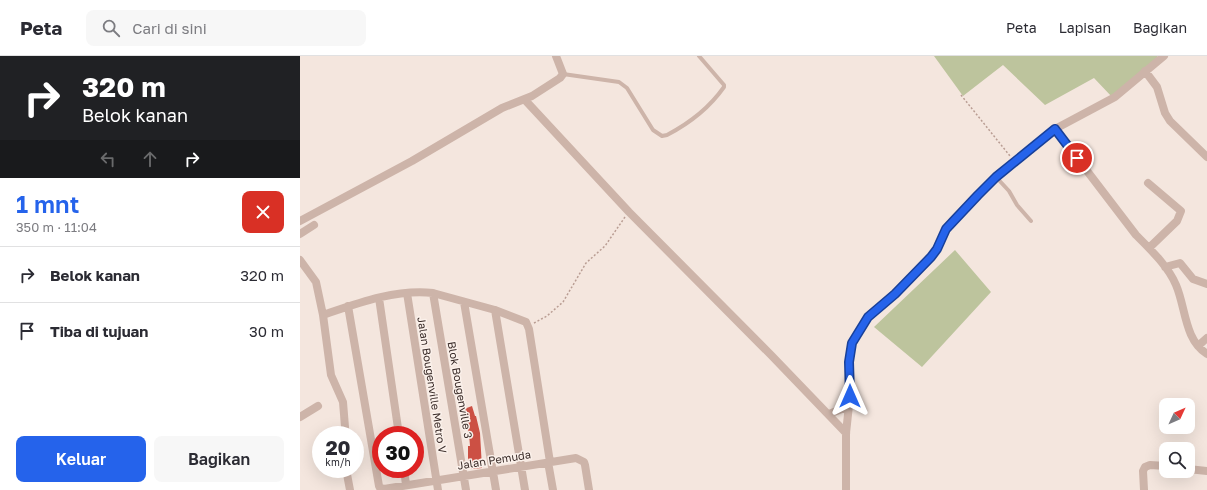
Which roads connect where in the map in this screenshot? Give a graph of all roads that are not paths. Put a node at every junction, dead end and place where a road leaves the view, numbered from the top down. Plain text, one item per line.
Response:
1 (556, 56) edge
2 (699, 56) edge
3 (1164, 56) edge
4 (1154, 59) edge
5 (1145, 71) junction
6 (563, 74) junction
7 (525, 100) junction
8 (1055, 129) junction
9 (1207, 157) edge
10 (996, 177) junction
11 (1148, 183) dead end
12 (300, 221) edge
13 (1031, 221) dead end
14 (314, 225) dead end
15 (300, 234) edge
16 (1149, 248) junction
17 (300, 260) edge
18 (1165, 267) junction
19 (1207, 284) edge
20 (407, 293) junction
21 (433, 293) junction
22 (379, 298) junction
23 (464, 302) junction
24 (348, 306) junction
25 (495, 310) junction
26 (323, 315) junction
27 (1207, 338) edge
28 (1198, 346) junction
29 (1207, 354) edge
30 (318, 406) dead end
31 (849, 406) junction
32 (828, 414) junction
33 (301, 415) edge
34 (345, 426) edge
35 (398, 426) edge
36 (846, 433) junction
37 (549, 462) junction
38 (521, 466) junction
39 (1159, 466) edge
40 (1195, 470) edge
41 (493, 471) junction
42 (1207, 471) edge
43 (464, 476) junction
44 (348, 478) edge
45 (405, 478) edge
46 (436, 480) junction
47 (406, 485) junction
48 (350, 490) edge
49 (438, 490) edge
50 (466, 490) edge
51 (496, 490) edge
52 (524, 490) edge
53 (553, 490) edge
54 (589, 490) edge
55 (846, 490) edge
56 (1144, 490) edge

1 - 6 street
2 - 6 lane
3 - 4 street
4 - 5 street
5 - 8 street
5 - 9 street
6 - 7 street
7 - 12 street
7 - 32 street
8 - 10 street
8 - 16 street
10 - 13 lane
10 - 31 street
11 - 16 street
14 - 15 street
16 - 18 street
17 - 26 street
18 - 19 street
18 - 28 street
20 - 21 street
20 - 22 street
20 - 46 street, Jalan Bougenville Metro V
21 - 23 street
21 - 43 street, Blok Bougenville 3
22 - 24 street
22 - 35 street
23 - 25 street
23 - 41 street
24 - 26 street
24 - 47 street, Jalan Pemuda
25 - 37 street
25 - 38 street
26 - 34 street
27 - 28 street
28 - 29 street
30 - 33 street
31 - 32 street
31 - 36 street
32 - 36 street
36 - 55 street
37 - 38 street, Jalan Pemuda
37 - 53 street
37 - 54 street, Jalan Pemuda
38 - 41 street, Jalan Pemuda
38 - 52 street
39 - 56 street
40 - 42 street
41 - 43 street, Jalan Pemuda
41 - 51 street
43 - 46 street, Jalan Pemuda
43 - 50 street, Blok Bougenville 3
44 - 48 street
45 - 47 street
46 - 47 street, Jalan Pemuda
46 - 49 street, Jalan Bougenville Metro V

